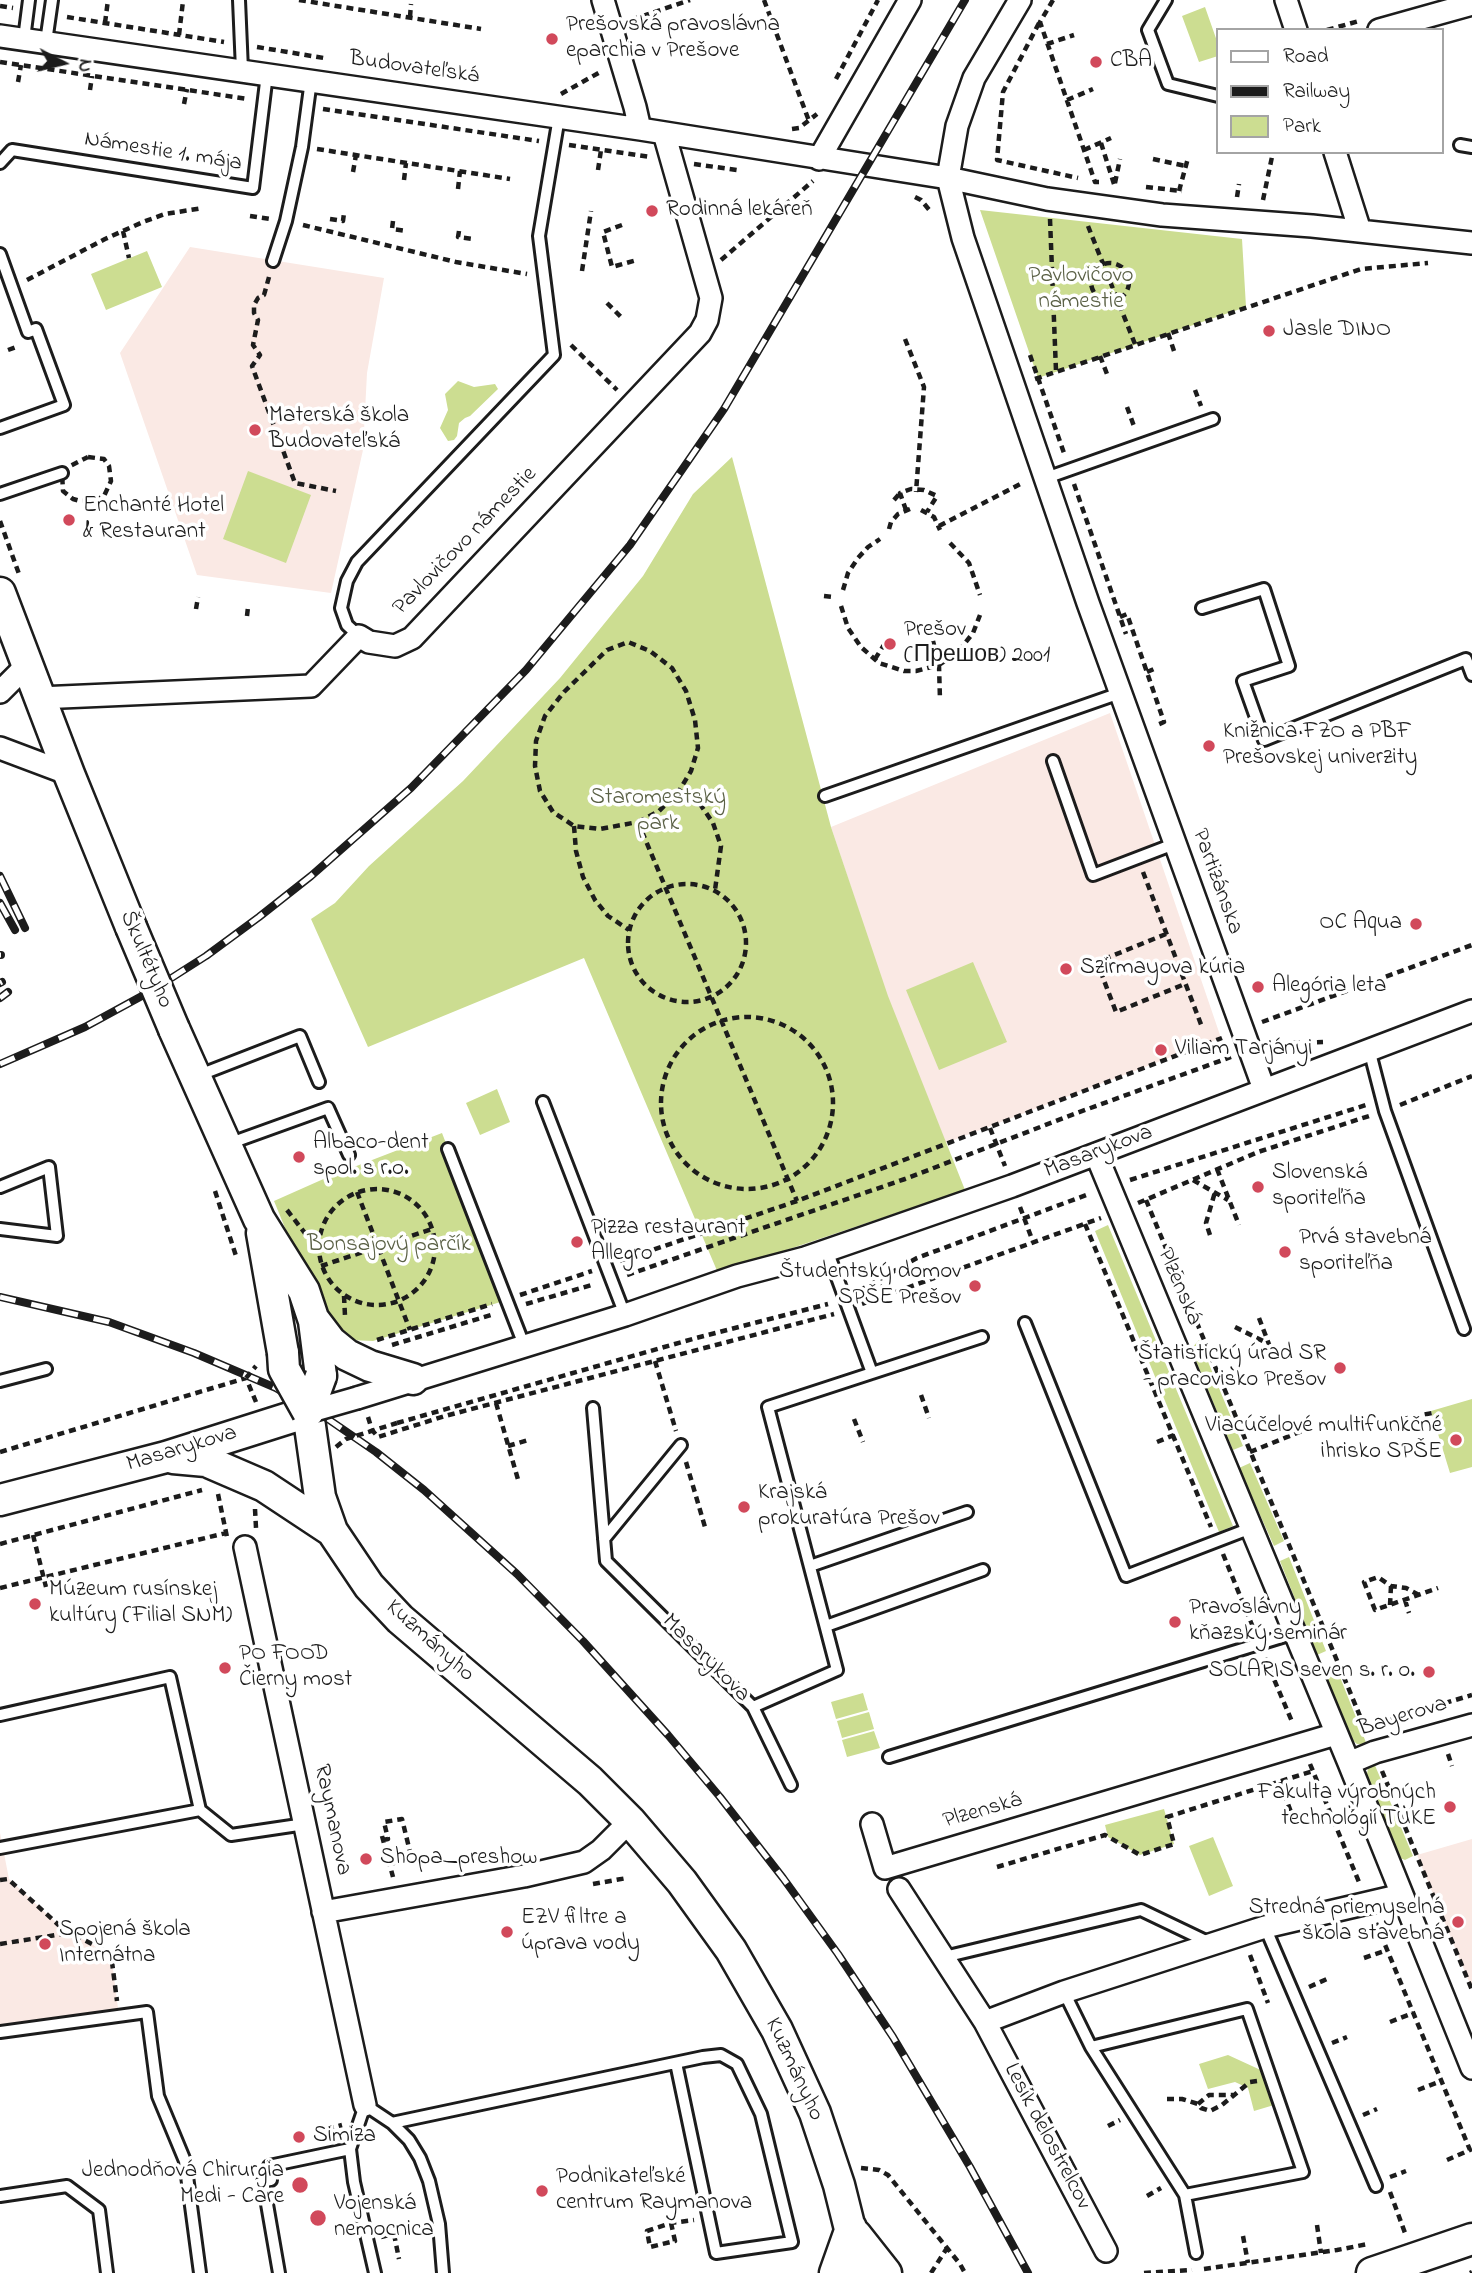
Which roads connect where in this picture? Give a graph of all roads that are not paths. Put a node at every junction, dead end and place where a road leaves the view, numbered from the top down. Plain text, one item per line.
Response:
1 (52, 0) edge
2 (239, 0) edge
3 (603, 0) edge
4 (910, 0) edge
5 (1020, 0) edge
6 (1166, 0) edge
7 (1286, 0) edge
8 (1472, 4) edge
9 (28, 5) edge
10 (1295, 28) edge
11 (1385, 28) edge
12 (0, 36) edge
13 (24, 39) junction
14 (46, 42) junction
15 (242, 70) junction
16 (267, 74) junction
17 (311, 80) junction
18 (1216, 95) edge
19 (559, 117) junction
20 (640, 129) junction
21 (664, 133) junction
22 (1336, 154) edge
23 (819, 159) junction
24 (0, 163) edge
25 (948, 178) junction
26 (1360, 231) junction
27 (1472, 243) edge
28 (0, 254) edge
29 (273, 261) road end
30 (1213, 419) dead end
31 (0, 428) edge
32 (62, 473) road end
33 (1037, 479) junction
34 (0, 495) edge
35 (0, 593) edge
36 (1202, 608) dead end
37 (359, 636) junction
38 (27, 665) junction
39 (1472, 675) edge
40 (0, 692) edge
41 (1120, 693) junction
42 (39, 698) junction
43 (0, 748) edge
44 (1053, 761) dead end
45 (69, 774) junction
46 (825, 796) dead end
47 (1174, 844) junction
48 (1472, 1011) edge
49 (1369, 1049) junction
50 (194, 1077) junction
51 (319, 1082) dead end
52 (1264, 1089) junction
53 (543, 1102) dead end
54 (225, 1145) junction
55 (448, 1149) dead end
56 (1096, 1154) junction
57 (349, 1155) dead end
58 (0, 1187) edge
59 (259, 1219) junction
60 (0, 1229) edge
61 (827, 1250) junction
62 (625, 1315) junction
63 (314, 1321) junction
64 (1025, 1323) dead end
65 (1464, 1329) dead end
66 (982, 1337) dead end
67 (524, 1345) junction
68 (46, 1369) dead end
69 (872, 1373) junction
70 (413, 1379) junction
71 (0, 1381) edge
72 (593, 1408) dead end
73 (308, 1412) junction
74 (681, 1446) dead end
75 (166, 1457) junction
76 (0, 1500) edge
77 (967, 1512) dead end
78 (1251, 1528) junction
79 (332, 1531) junction
80 (604, 1539) junction
81 (237, 1544) road end
82 (810, 1566) junction
83 (983, 1570) dead end
84 (826, 1626) junction
85 (1295, 1633) junction
86 (753, 1707) junction
87 (0, 1715) edge
88 (1472, 1724) edge
89 (1336, 1734) junction
90 (889, 1757) dead end
91 (1349, 1763) junction
92 (791, 1785) dead end
93 (200, 1810) junction
94 (630, 1821) junction
95 (305, 1824) junction
96 (872, 1824) dead end
97 (0, 1848) edge
98 (899, 1889) dead end
99 (1402, 1895) junction
100 (323, 1912) junction
101 (1265, 1927) junction
102 (1212, 1944) junction
103 (944, 1957) junction
104 (1064, 1992) junction
105 (985, 2022) junction
106 (0, 2032) edge
107 (1091, 2047) junction
108 (676, 2063) junction
109 (1472, 2068) edge
110 (365, 2105) junction
111 (391, 2123) junction
112 (350, 2149) junction
113 (1376, 2186) dead end
114 (1185, 2195) junction
115 (0, 2196) edge
116 (851, 2228) junction
117 (1472, 2239) edge
118 (1106, 2251) dead end
119 (1196, 2253) dead end
120 (107, 2273) edge
121 (200, 2273) edge
122 (279, 2273) edge
123 (375, 2273) edge
124 (443, 2273) edge
125 (835, 2273) edge
126 (861, 2273) edge
127 (886, 2273) edge
128 (1372, 2273) edge

1 - 14 lane
2 - 15 lane
3 - 20 street
4 - 23 street
5 - 25 street
6 - 18 lane
7 - 10 street
8 - 11 street
9 - 13 lane
12 - 13 street, Budovateľská
13 - 14 street, Budovateľská
14 - 15 street, Budovateľská
15 - 16 street, Budovateľská
16 - 17 street, Budovateľská
16 - 24 lane, Námestie 1. mája
17 - 19 street, Budovateľská
17 - 29 lane
19 - 20 street, Budovateľská
19 - 37 lane
20 - 21 street, Budovateľská
21 - 23 street, Budovateľská
21 - 37 street, Pavlovičovo námestie
22 - 26 street
23 - 25 street
25 - 26 street
25 - 33 street, Partizánska
26 - 27 street
28 - 31 lane
30 - 33 lane
32 - 34 lane
33 - 41 street, Partizánska
35 - 38 street, Škultétyho
36 - 39 lane
37 - 42 street
38 - 40 street
38 - 42 street, Škultétyho
41 - 46 lane
41 - 47 street, Partizánska
42 - 45 street, Škultétyho
43 - 45 street
44 - 47 lane
45 - 50 street, Škultétyho, bridge
47 - 52 street, Partizánska
48 - 49 street, Masarykova
49 - 52 street, Masarykova
49 - 65 lane
50 - 51 lane
50 - 54 street, Škultétyho
52 - 56 street, Masarykova
53 - 62 lane
54 - 57 lane
54 - 59 street, Škultétyho
55 - 67 lane
56 - 61 street, Masarykova
56 - 78 street, Plzenská
58 - 60 lane
59 - 63 street, Škultétyho
59 - 73 street, Škultétyho, bridge
61 - 62 street, Masarykova
61 - 69 lane
62 - 67 street, Masarykova
63 - 70 street
63 - 73 street, Škultétyho, bridge
64 - 78 lane
66 - 69 lane
67 - 70 street, Masarykova
68 - 71 lane
69 - 82 lane, Masarykova
70 - 73 street, Masarykova, bridge
72 - 80 lane, Masarykova
73 - 75 street, Masarykova
73 - 79 street, Kuzmányho
74 - 80 lane
75 - 76 street, Masarykova
75 - 79 street
77 - 82 lane
78 - 85 street, Plzenská
79 - 94 street, Kuzmányho
80 - 86 lane, Masarykova
81 - 95 street, Raymanova
82 - 84 lane, Masarykova
83 - 84 lane
84 - 86 lane, Masarykova
85 - 89 street, Plzenská
85 - 90 lane
86 - 92 lane
87 - 93 lane
88 - 91 street, Bayerova
89 - 91 street, Plzenská
89 - 96 street, Plzenská
91 - 99 street, Plzenská
93 - 95 lane
93 - 97 lane
94 - 100 street
94 - 116 street, Kuzmányho
95 - 100 street, Raymanova
98 - 103 street
99 - 101 street
99 - 109 street, Plzenská
100 - 110 street, Raymanova
101 - 102 street
101 - 113 lane
102 - 103 lane
102 - 104 street
103 - 105 street
104 - 105 street
104 - 107 lane
105 - 118 street, Lesík delostrelcov
106 - 121 lane
107 - 114 lane
107 - 114 lane
108 - 108 lane
108 - 111 lane
110 - 111 lane
110 - 112 lane
111 - 124 lane
112 - 122 lane
112 - 123 lane
114 - 119 lane
115 - 120 lane
116 - 125 street
116 - 126 street, Kuzmányho
116 - 127 street
117 - 128 street

